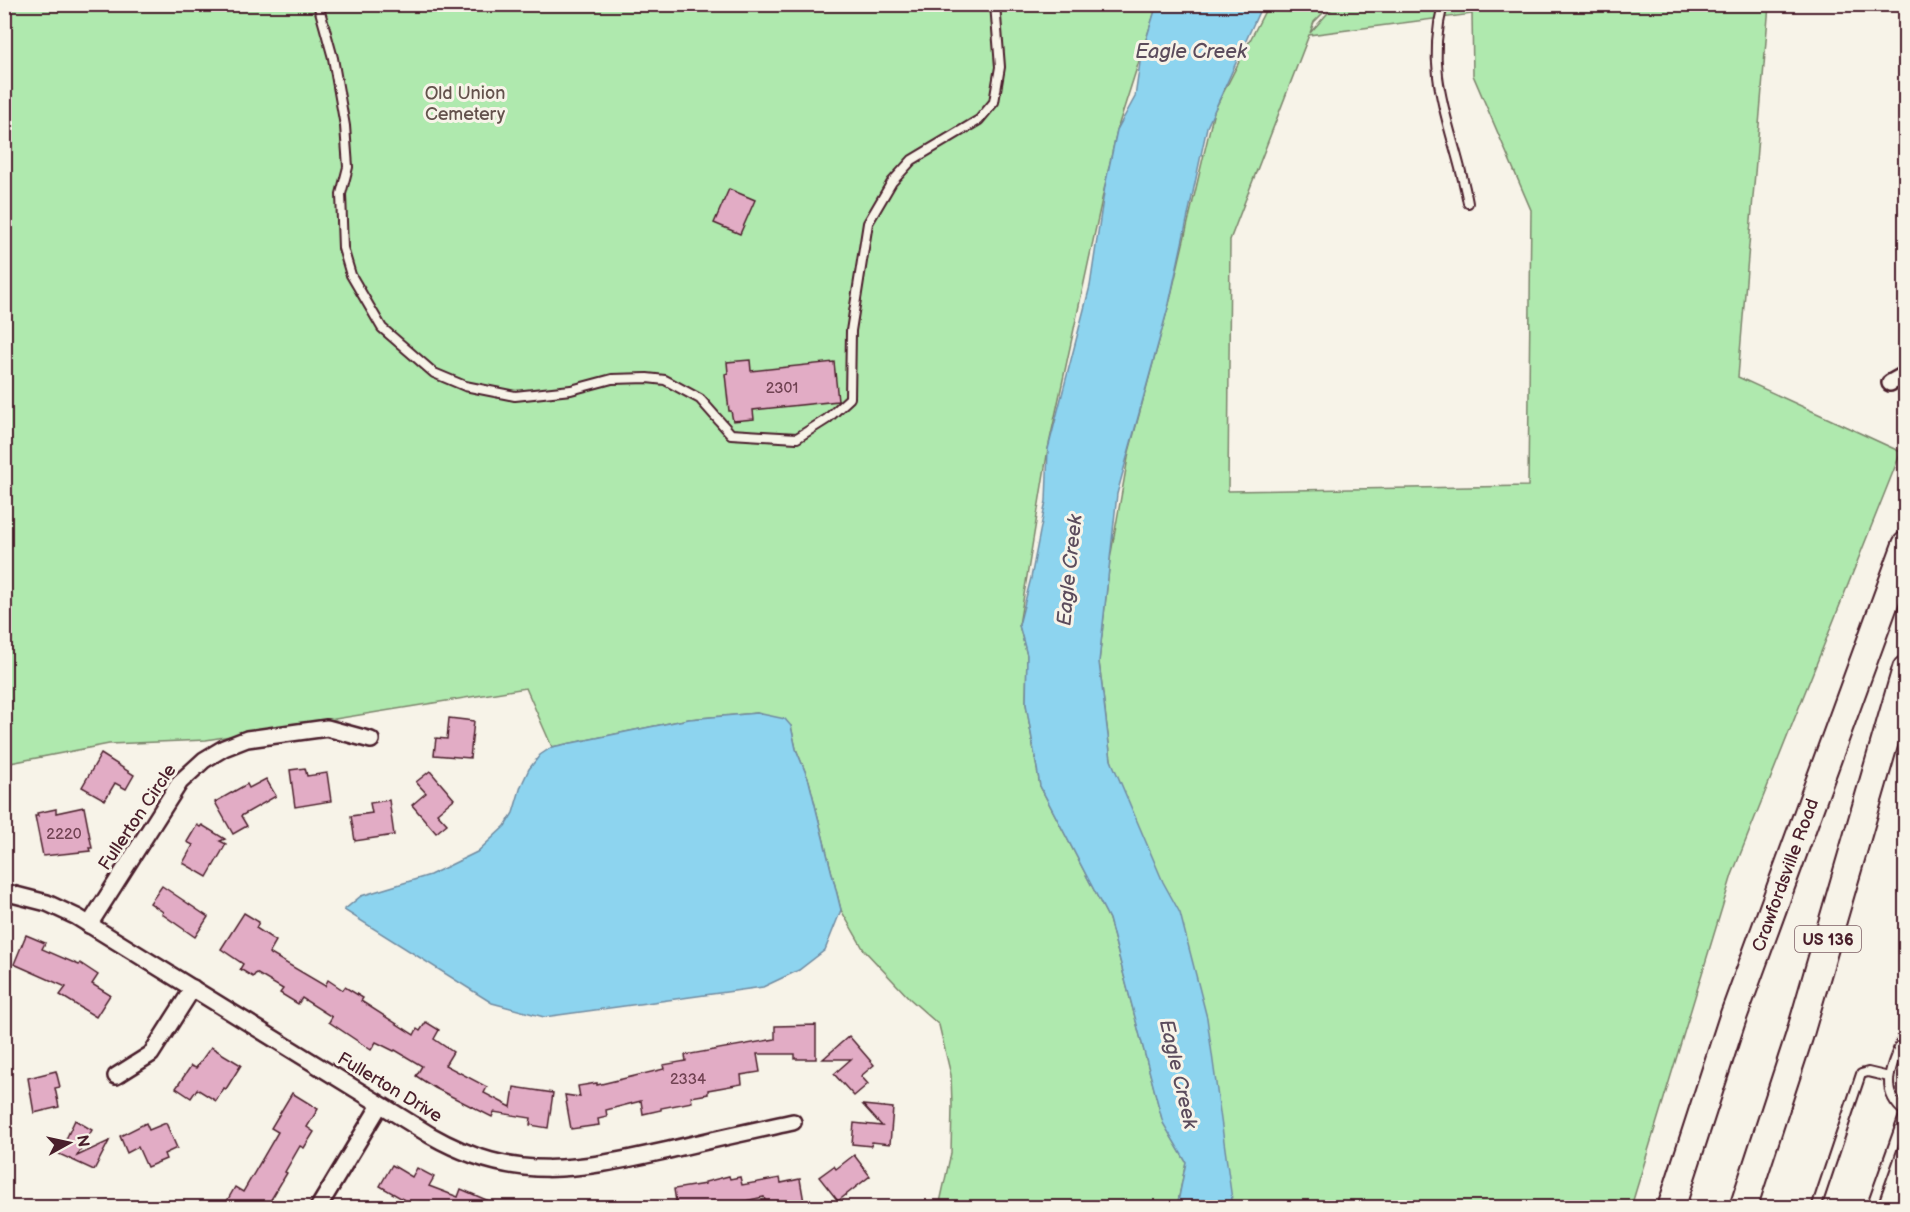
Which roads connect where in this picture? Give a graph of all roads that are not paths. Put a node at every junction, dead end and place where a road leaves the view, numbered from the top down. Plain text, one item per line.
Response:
1 (318, 4) edge
2 (995, 4) edge
3 (1443, 4) edge
4 (1468, 203) dead end
5 (1905, 374) edge
6 (1890, 383) dead end
7 (1905, 545) edge
8 (1905, 669) edge
9 (371, 740) dead end
10 (4, 892) edge
11 (89, 925) junction
12 (193, 988) junction
13 (1905, 1029) edge
14 (116, 1076) dead end
15 (1889, 1077) junction
16 (380, 1105) junction
17 (1905, 1113) edge
18 (793, 1122) dead end
19 (318, 1208) edge
20 (1671, 1208) edge
21 (1743, 1208) edge
22 (1816, 1208) edge
23 (1871, 1208) edge

1 - 2 lane
3 - 4 lane
5 - 6 street
7 - 20 main road, Crawfordsville Road
8 - 21 main road, US 136
9 - 11 street, Fullerton Circle
10 - 11 street, Fullerton Drive
11 - 12 street, Fullerton Drive
12 - 14 street
12 - 16 street, Fullerton Drive
13 - 15 lane
15 - 17 lane
15 - 22 lane
16 - 18 street, Fullerton Drive
16 - 19 street
17 - 23 lane

